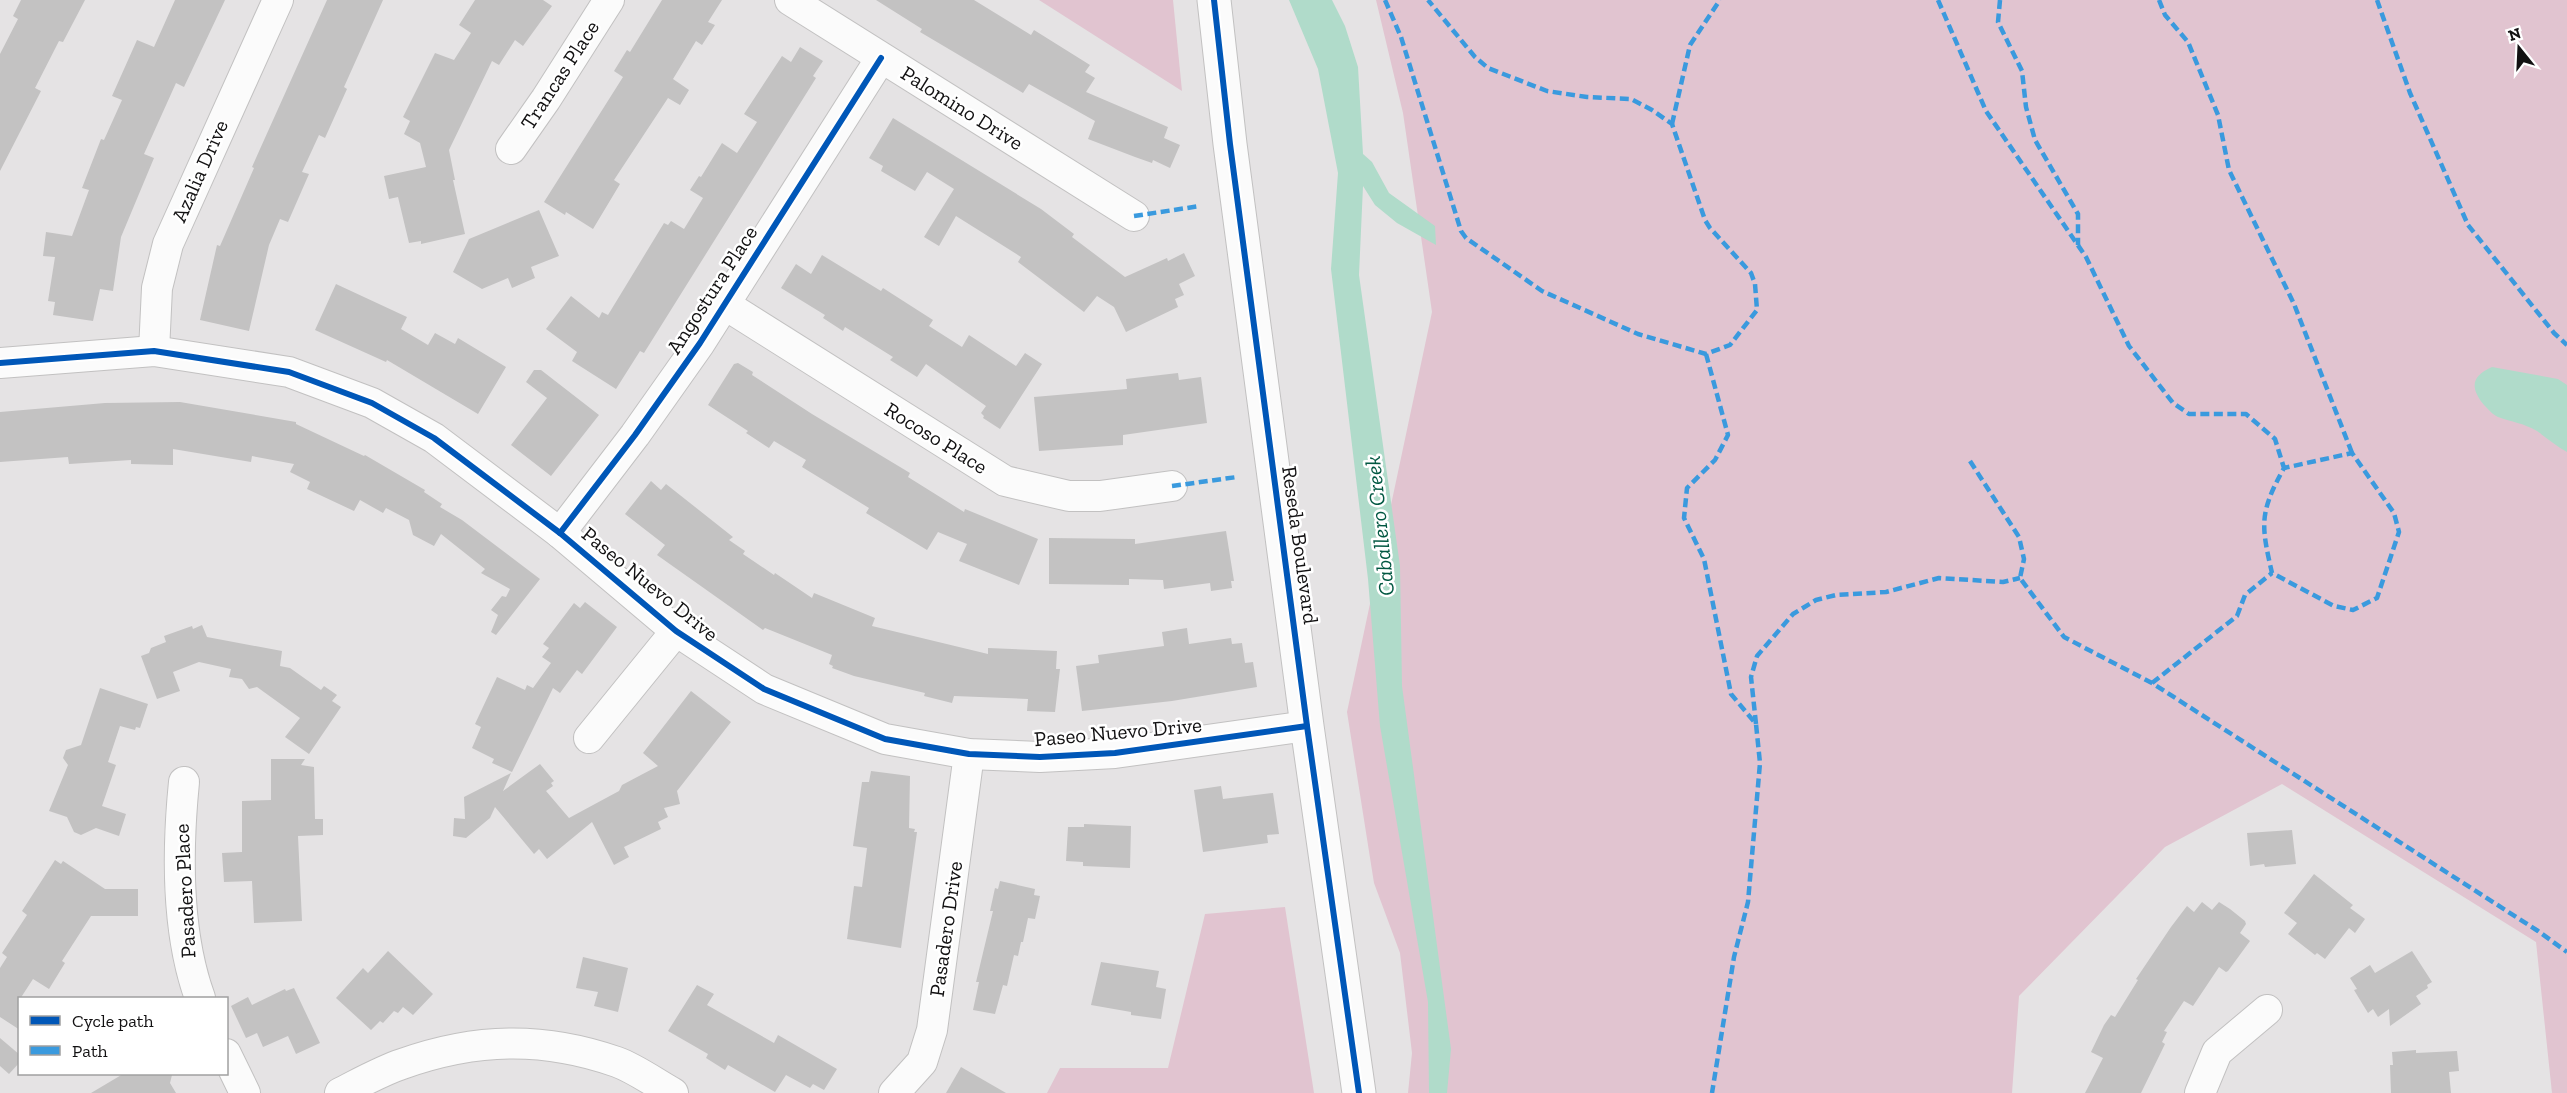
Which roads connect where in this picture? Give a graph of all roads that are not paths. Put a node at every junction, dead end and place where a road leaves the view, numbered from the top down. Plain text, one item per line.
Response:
1 (278, 0) edge
2 (609, 0) edge
3 (790, 0) edge
4 (1214, 0) edge
5 (881, 58) junction
6 (511, 149) dead end
7 (1134, 216) dead end
8 (724, 304) junction
9 (154, 351) junction
10 (0, 363) edge
11 (1172, 486) dead end
12 (560, 533) junction
13 (676, 631) junction
14 (1307, 726) junction
15 (589, 738) dead end
16 (969, 754) junction
17 (184, 782) dead end
18 (199, 997) edge
19 (2267, 1010) dead end
20 (228, 1058) edge
21 (245, 1093) edge
22 (340, 1093) edge
23 (673, 1093) edge
24 (894, 1093) edge
25 (1359, 1093) edge
26 (2200, 1093) edge

1 - 9 street, Azalia Drive
2 - 6 street, Trancas Place
3 - 5 street, Palomino Drive
4 - 14 main road, Reseda Boulevard
5 - 7 street, Palomino Drive
5 - 8 street, Angostura Place
8 - 11 street, Rocoso Place
8 - 12 street, Angostura Place
9 - 10 street, Paseo Nuevo Drive
9 - 12 street, Paseo Nuevo Drive
12 - 13 street, Paseo Nuevo Drive
13 - 15 street
13 - 16 street, Paseo Nuevo Drive
14 - 16 street, Paseo Nuevo Drive
14 - 25 main road, Reseda Boulevard
16 - 24 street, Pasadero Drive
17 - 18 street, Pasadero Place
19 - 26 street
20 - 21 street
22 - 23 street

